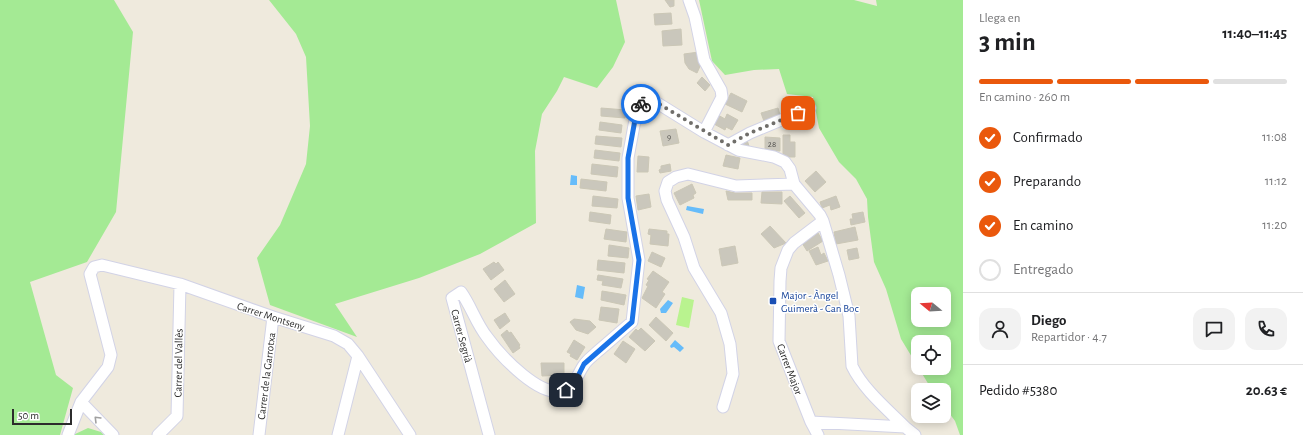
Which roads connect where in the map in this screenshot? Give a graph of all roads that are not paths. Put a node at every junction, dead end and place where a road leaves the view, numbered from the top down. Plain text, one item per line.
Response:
1 (689, 0) edge
2 (810, 108) dead end
3 (704, 132) junction
4 (728, 145) junction
5 (794, 184) junction
6 (823, 221) junction
7 (180, 284) junction
8 (273, 317) junction
9 (358, 356) junction
10 (81, 402) junction
11 (723, 407) dead end
12 (811, 422) junction
13 (905, 427) junction
14 (68, 435) edge
15 (113, 435) edge
16 (158, 435) edge
17 (259, 435) edge
18 (338, 435) edge
19 (410, 435) edge
20 (488, 435) edge
21 (818, 435) edge
22 (915, 435) edge

1 - 3 street
2 - 4 street
3 - 4 street
3 - 20 street, Carrer Segrià
4 - 5 street
5 - 6 street
5 - 11 street
6 - 12 street, Carrer Major
6 - 13 street
7 - 8 street, Carrer Montseny
7 - 10 street, Carrer Montseny
7 - 16 street, Carrer del Vallès
8 - 9 street, Carrer Montseny
8 - 17 street, Carrer de la Garrotxa
9 - 18 street
9 - 19 street, Carrer Montseny
10 - 14 street
15 -> 10 street
12 - 13 street
12 - 21 street, Carrer Major
13 - 22 street

